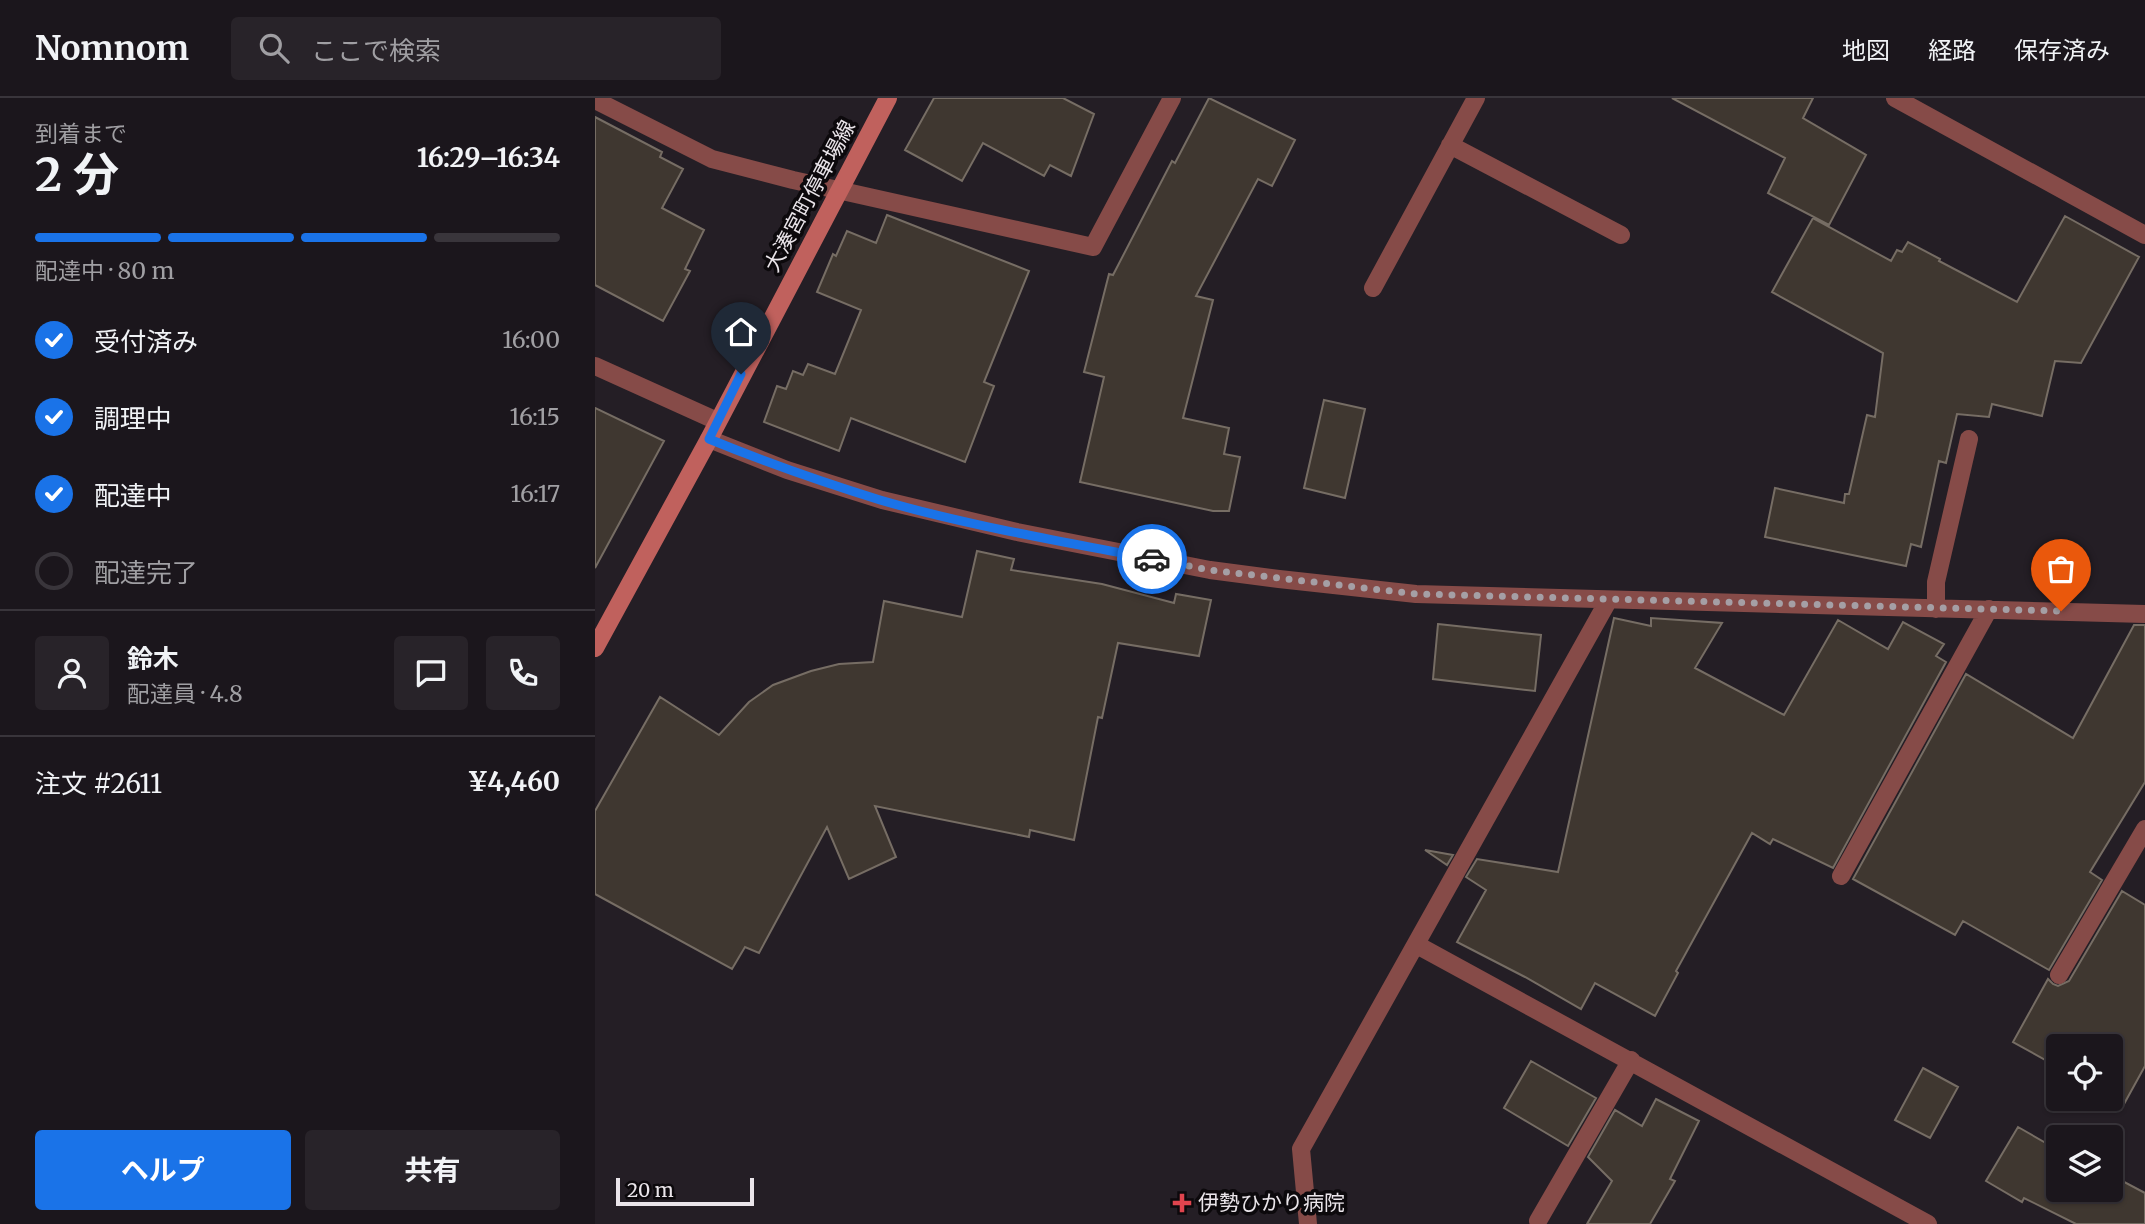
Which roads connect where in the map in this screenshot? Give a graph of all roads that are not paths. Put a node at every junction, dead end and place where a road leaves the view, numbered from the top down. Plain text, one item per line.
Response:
1 (888, 98) edge
2 (1172, 98) edge
3 (1476, 98) edge
4 (1895, 98) edge
5 (595, 100) edge
6 (1450, 145) junction
7 (839, 190) junction
8 (1621, 235) dead end
9 (2145, 235) edge
10 (1373, 289) dead end
11 (595, 366) edge
12 (717, 421) junction
13 (709, 439) junction
14 (1969, 439) dead end
15 (1608, 601) junction
16 (1936, 609) junction
17 (1989, 609) junction
18 (2145, 614) edge
19 (595, 649) edge
20 (2145, 828) edge
21 (1841, 876) dead end
22 (1417, 944) junction
23 (2059, 975) dead end
24 (1631, 1060) junction
25 (1538, 1221) dead end
26 (1308, 1224) edge
27 (1928, 1224) edge

1 - 7 main road, 大湊宮町停車場線
2 - 7 street
3 - 6 street
4 - 9 street
5 - 7 street
6 - 8 street
6 - 10 street
7 - 12 main road, 大湊宮町停車場線
11 - 12 street
12 - 13 main road, 大湊宮町停車場線
13 - 15 street
13 - 19 main road, 大湊宮町停車場線
14 - 16 street
15 - 16 street
15 - 22 street
16 - 17 street
17 - 18 street
17 - 21 street
20 - 23 street
22 - 24 street
22 - 26 street
24 - 25 street
24 - 27 street

